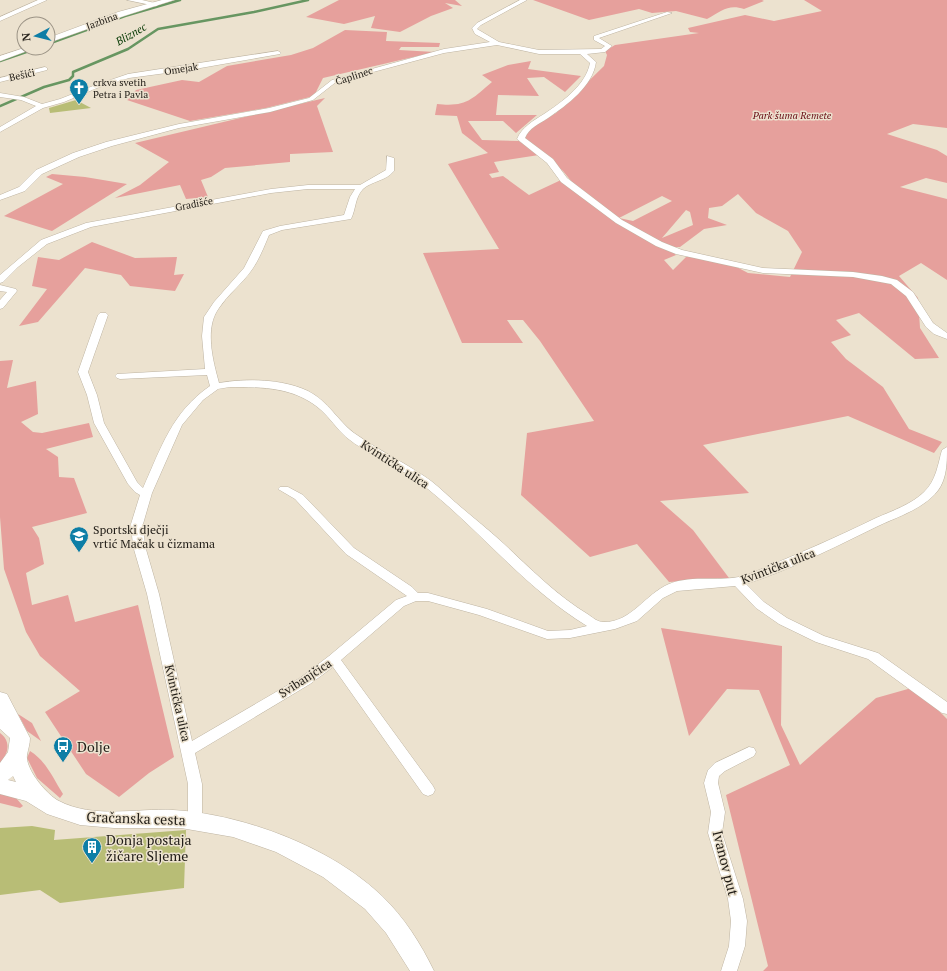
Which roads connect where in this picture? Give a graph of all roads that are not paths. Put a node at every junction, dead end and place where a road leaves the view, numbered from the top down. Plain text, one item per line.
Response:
1 (44, 0) edge
2 (130, 0) edge
3 (170, 0) edge
4 (524, 0) edge
5 (156, 4) junction
6 (669, 13) dead end
7 (0, 19) edge
8 (56, 38) edge
9 (497, 43) junction
10 (16, 53) edge
11 (278, 53) dead end
12 (582, 53) junction
13 (0, 59) edge
14 (44, 70) dead end
15 (0, 80) edge
16 (0, 95) edge
17 (41, 106) junction
18 (0, 130) edge
19 (390, 158) dead end
20 (361, 187) junction
21 (0, 198) edge
22 (0, 280) edge
23 (0, 288) edge
24 (0, 306) edge
25 (103, 315) dead end
26 (947, 336) edge
27 (210, 372) junction
28 (120, 376) dead end
29 (215, 387) junction
30 (947, 450) edge
31 (284, 489) dead end
32 (146, 494) junction
33 (738, 582) junction
34 (415, 597) junction
35 (599, 627) junction
36 (334, 659) junction
37 (0, 699) edge
38 (947, 709) edge
39 (7, 725) edge
40 (188, 750) junction
41 (749, 752) dead end
42 (17, 757) junction
43 (0, 774) edge
44 (0, 786) edge
45 (428, 790) dead end
46 (39, 798) junction
47 (195, 821) junction
48 (422, 971) edge
49 (729, 971) edge

1 - 7 street
2 - 5 street, Jazbina
3 - 5 street, Jazbina
4 - 9 street
5 - 8 street, Jazbina
6 - 12 street, Čaplinec
9 - 12 street, Čaplinec
9 - 21 street, Čaplinec
10 - 13 street
11 - 17 street, Omejak
12 - 26 street
14 - 15 street, Bešići
16 - 17 street, Bešići
17 - 18 street
19 - 20 street, Gradišće
20 - 22 street, Gradišće
20 - 27 street
23 - 24 street
25 - 32 street
27 - 28 street
27 - 29 street
29 - 32 street, Kvintička ulica
29 - 35 street, Kvintička ulica
30 - 33 street, Kvintička ulica
31 - 34 street
32 - 40 street, Kvintička ulica
33 - 35 street, Kvintička ulica
33 - 38 street
34 - 35 street
34 - 36 street, Svibanjčica
36 - 40 street, Svibanjčica
36 - 45 street
37 - 39 main road
39 - 42 main road
40 - 47 street, Kvintička ulica
41 - 49 street, Ivanov put
42 - 43 main road
42 - 46 main road, Gračanska cesta
44 - 46 main road, Gračanska cesta
46 - 47 main road, Gračanska cesta
47 - 48 main road, Gračanska cesta

